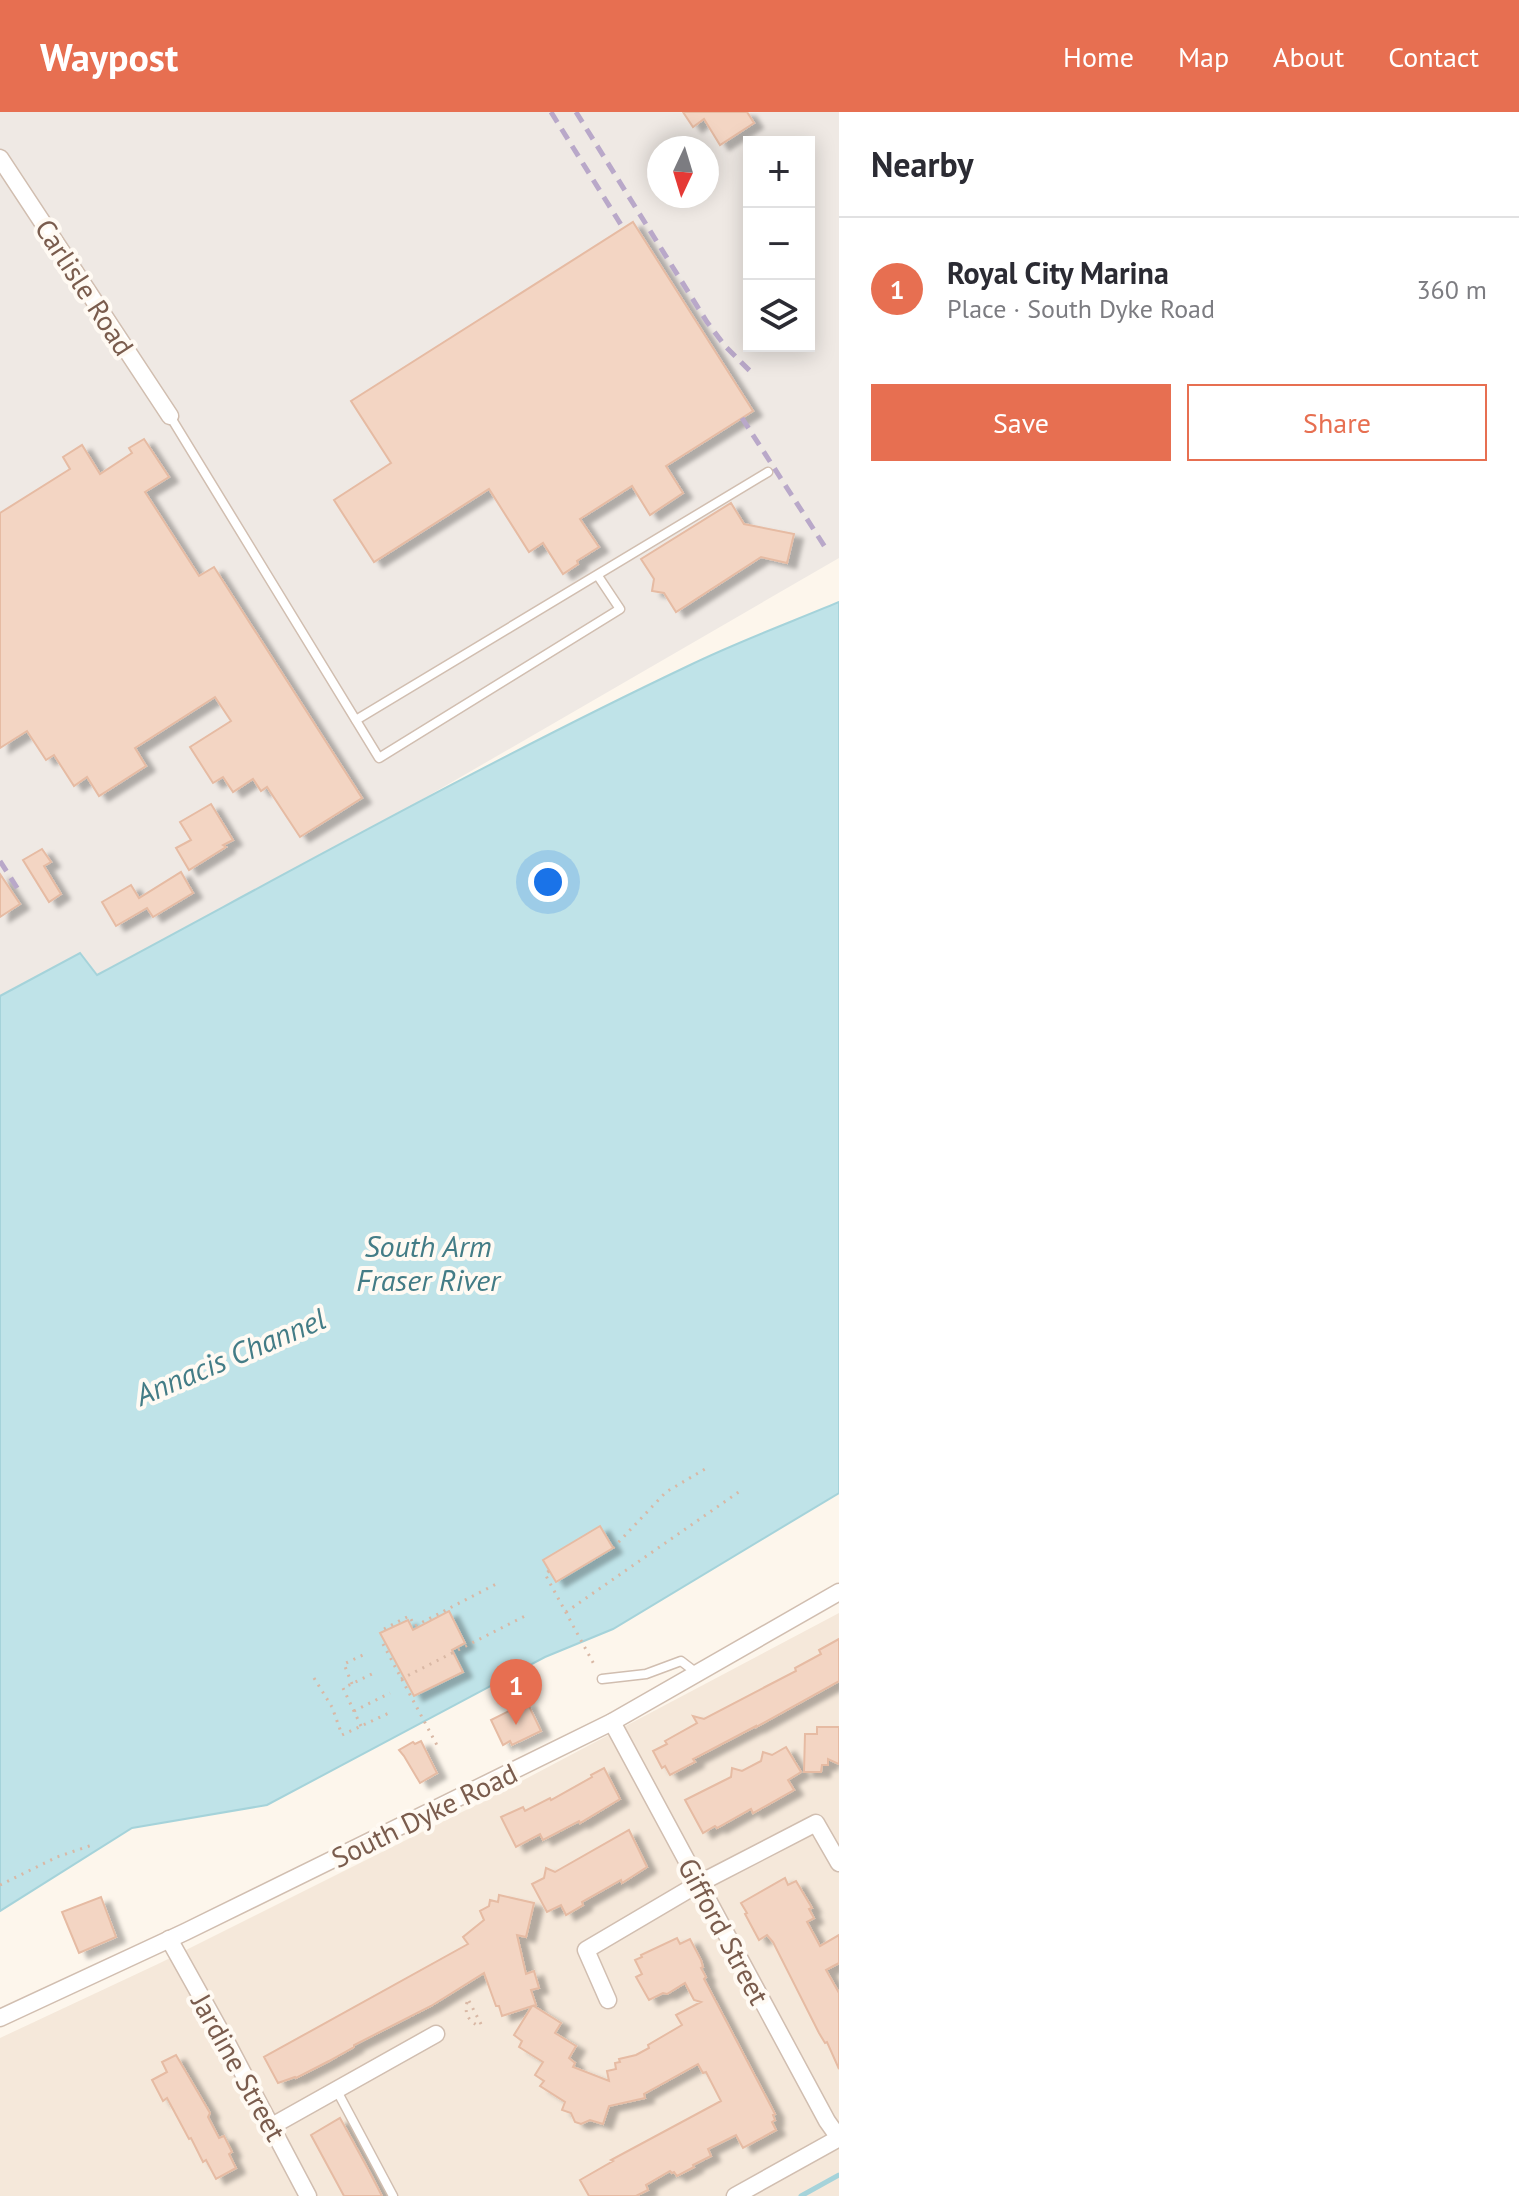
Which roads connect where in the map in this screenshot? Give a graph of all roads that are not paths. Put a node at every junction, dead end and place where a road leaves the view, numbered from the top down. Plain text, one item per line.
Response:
1 (0, 158) edge
2 (170, 416) joint
3 (768, 472) dead end
4 (598, 576) junction
5 (356, 720) junction
6 (839, 1592) edge
7 (698, 1674) junction
8 (602, 1679) road end
9 (612, 1722) junction
10 (839, 1863) edge
11 (698, 1884) junction
12 (169, 1939) junction
13 (608, 2000) dead end
14 (0, 2018) edge
15 (436, 2034) dead end
16 (336, 2089) junction
17 (272, 2126) junction
18 (839, 2138) edge
19 (308, 2196) edge
20 (393, 2196) edge
21 (735, 2196) edge

1 - 2 street, Carlisle Road
2 - 5 lane
3 - 4 lane
4 - 5 lane
4 - 5 lane
6 - 7 street, South Dyke Road
7 - 8 lane
7 - 9 street, South Dyke Road
9 - 11 street, Gifford Street
9 - 12 street, South Dyke Road
10 - 11 street
11 - 13 street
11 - 18 street, Gifford Street
12 - 14 street, South Dyke Road
12 - 17 street, Jardine Street
15 - 16 street
16 - 17 street
16 - 20 lane
17 - 19 street, Jardine Street
18 - 21 street

